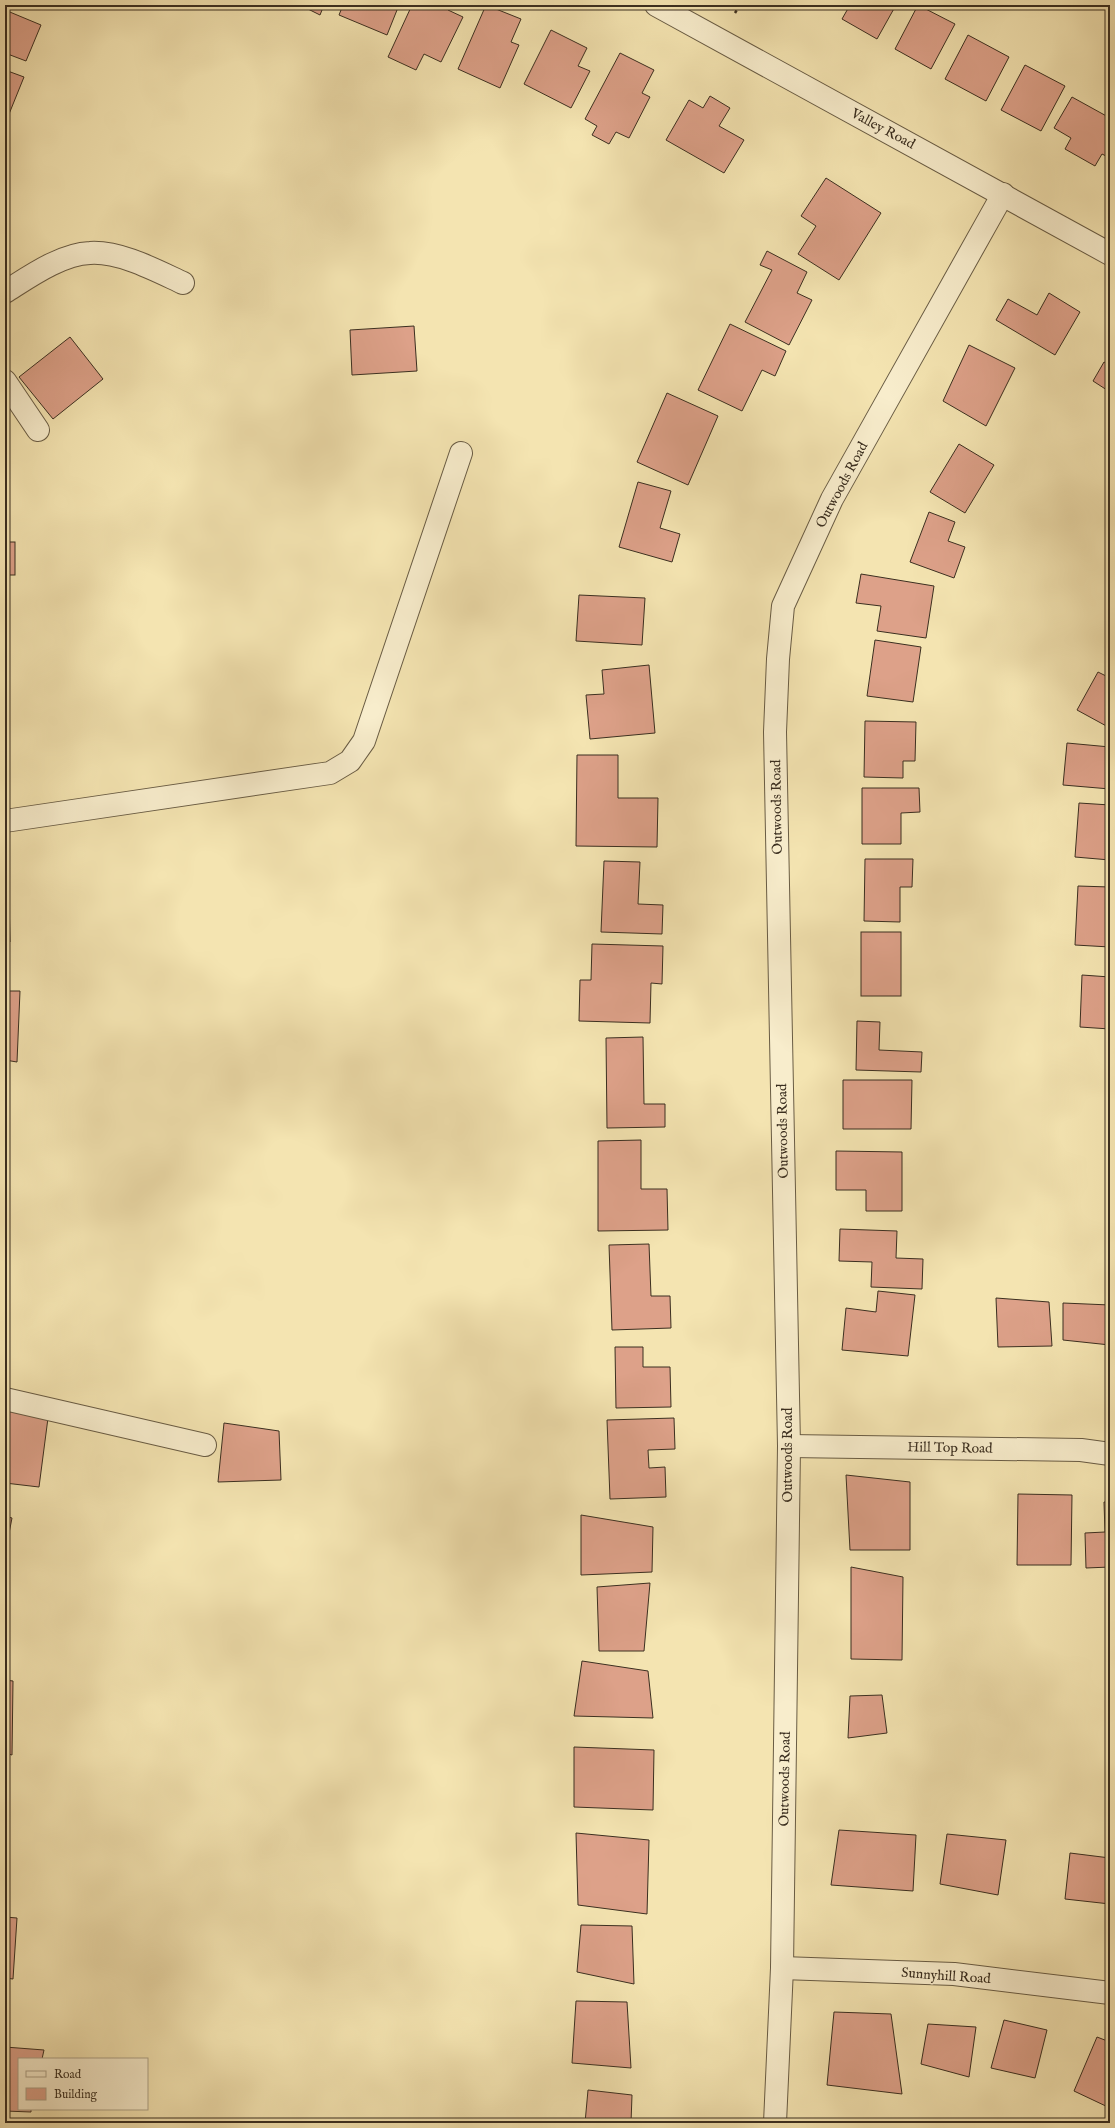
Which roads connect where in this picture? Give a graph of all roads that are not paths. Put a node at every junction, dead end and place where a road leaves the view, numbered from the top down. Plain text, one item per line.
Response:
1 (656, 5) edge
2 (1003, 194) junction
3 (1110, 254) edge
4 (183, 283) dead end
5 (5, 292) edge
6 (5, 381) edge
7 (38, 430) dead end
8 (461, 453) dead end
9 (5, 821) edge
10 (5, 1400) edge
11 (205, 1445) dead end
12 (789, 1446) junction
13 (1110, 1454) edge
14 (782, 1968) junction
15 (1110, 1993) edge
16 (775, 2123) edge

1 - 2 street, Valley Road
2 - 3 street, Valley Road
2 - 12 street, Outwoods Road
4 - 5 street
6 - 7 street
8 - 9 street
10 - 11 street
12 - 13 street, Hill Top Road
12 - 14 street, Outwoods Road
14 - 15 street, Sunnyhill Road
14 - 16 street, Outwoods Road

